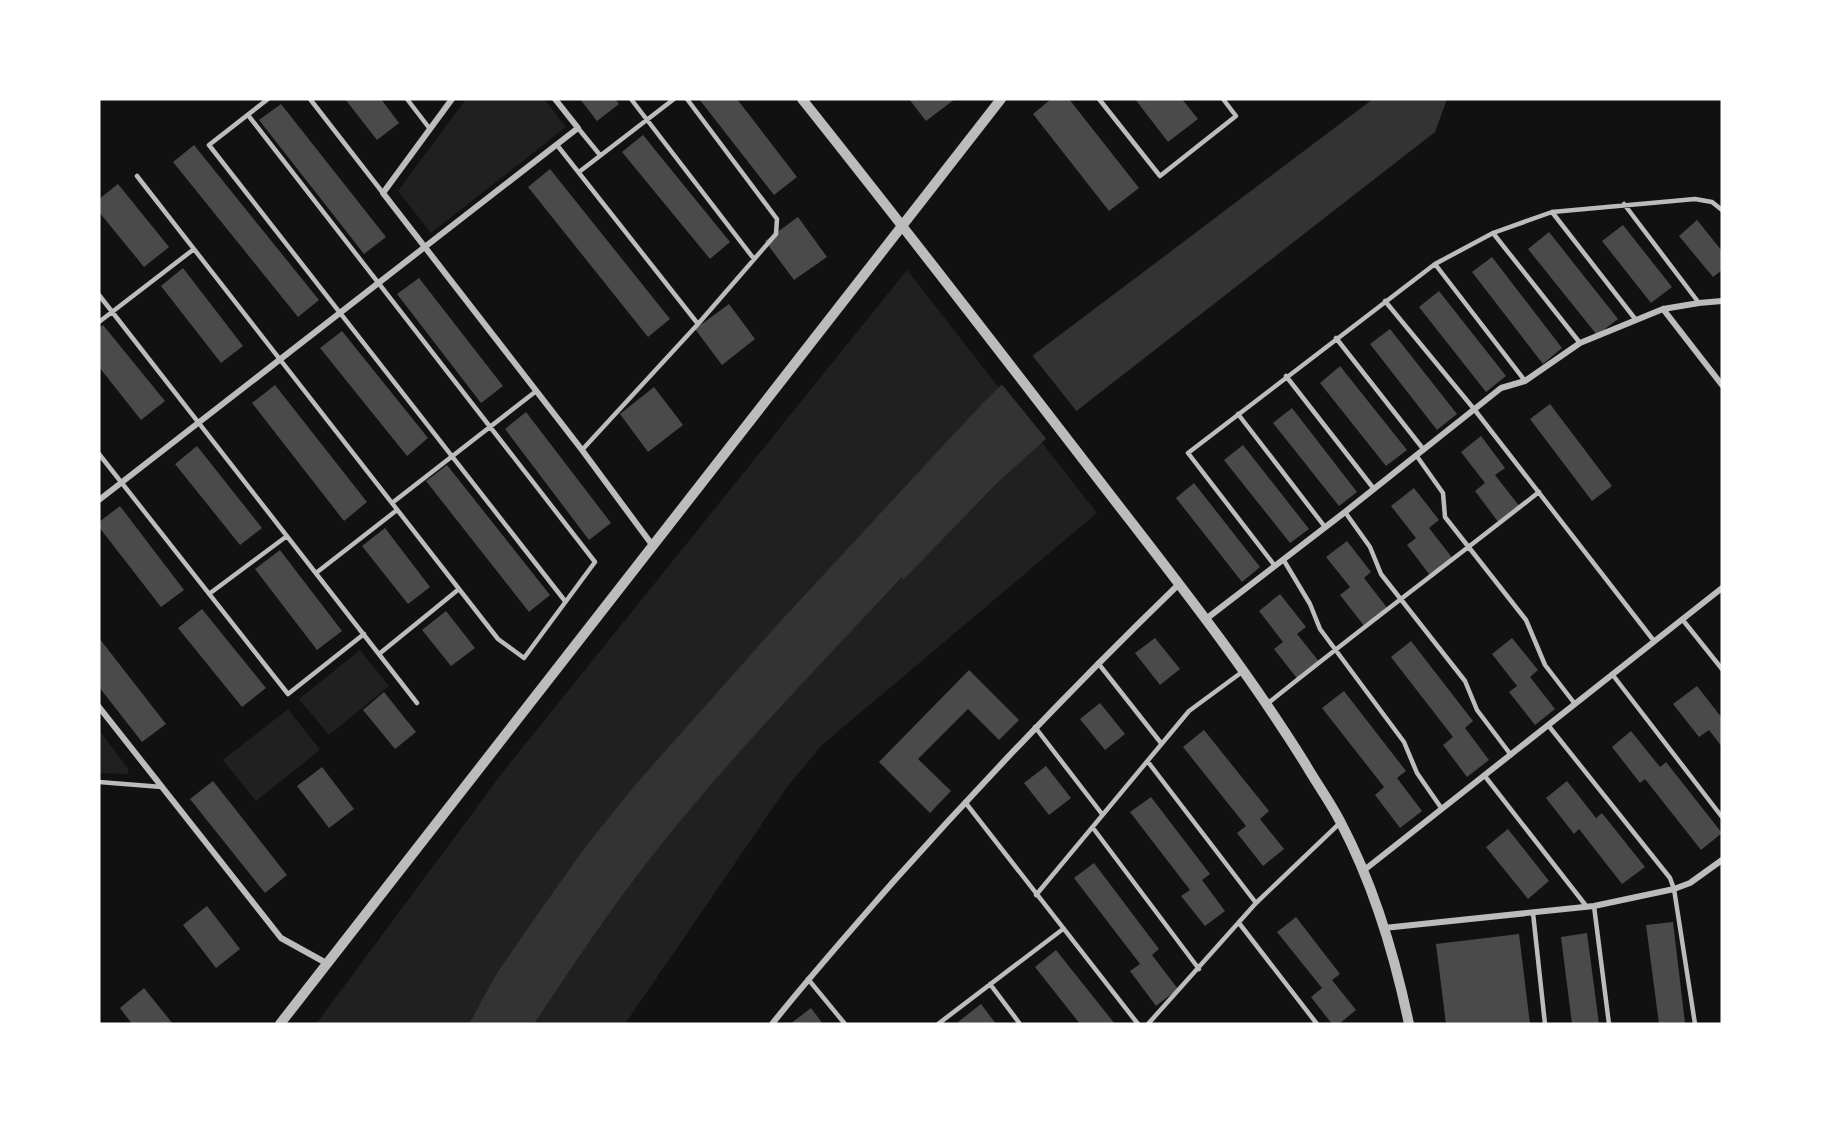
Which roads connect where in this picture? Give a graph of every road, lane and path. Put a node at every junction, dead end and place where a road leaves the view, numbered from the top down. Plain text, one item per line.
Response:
1 (268, 99) edge
2 (310, 99) edge
3 (407, 99) edge
4 (452, 99) edge
5 (555, 99) edge
6 (631, 99) edge
7 (674, 99) edge
8 (687, 99) edge
9 (802, 99) edge
10 (1001, 99) edge
11 (1099, 99) edge
12 (1223, 99) edge
13 (248, 115) junction
14 (647, 120) junction
15 (578, 128) junction
16 (430, 129) junction
17 (557, 145) junction
18 (600, 155) junction
19 (579, 172) junction
20 (137, 176) dead end
21 (383, 193) junction
22 (1624, 204) junction
23 (1722, 210) edge
24 (1552, 212) junction
25 (903, 225) junction
26 (1493, 233) junction
27 (425, 247) junction
28 (194, 249) junction
29 (754, 259) junction
30 (1435, 264) junction
31 (378, 283) junction
32 (99, 295) edge
33 (1385, 301) junction
34 (1722, 301) edge
35 (1700, 303) junction
36 (1663, 309) junction
37 (112, 312) junction
38 (340, 313) junction
39 (1636, 320) junction
40 (99, 322) edge
41 (698, 324) junction
42 (1336, 338) junction
43 (1580, 343) junction
44 (280, 360) junction
45 (1286, 376) junction
46 (1525, 381) junction
47 (1722, 385) edge
48 (535, 392) junction
49 (1474, 409) junction
50 (1238, 414) junction
51 (199, 423) junction
52 (490, 426) junction
53 (582, 450) junction
54 (1424, 450) junction
55 (99, 454) edge
56 (1416, 455) junction
57 (452, 456) junction
58 (121, 483) junction
59 (1374, 489) junction
60 (1539, 492) junction
61 (99, 500) edge
62 (392, 503) junction
63 (397, 510) junction
64 (1345, 512) junction
65 (1325, 527) junction
66 (287, 536) junction
67 (653, 546) junction
68 (1468, 548) junction
69 (1283, 559) junction
70 (1275, 566) junction
71 (316, 573) junction
72 (1179, 584) junction
73 (1722, 588) edge
74 (459, 589) junction
75 (209, 594) junction
76 (1400, 599) junction
77 (565, 601) junction
78 (1206, 619) junction
79 (1682, 619) junction
80 (364, 634) junction
81 (1654, 641) junction
82 (1334, 650) junction
83 (379, 654) junction
84 (1098, 663) junction
85 (1722, 669) edge
86 (1244, 670) junction
87 (1612, 674) junction
88 (417, 703) dead end
89 (1267, 704) junction
90 (1575, 704) junction
91 (99, 707) edge
92 (1548, 725) junction
93 (1035, 727) junction
94 (1161, 743) junction
95 (1511, 755) junction
96 (1148, 762) junction
97 (1484, 775) junction
98 (99, 782) edge
99 (162, 787) junction
100 (965, 802) junction
101 (1442, 809) junction
102 (1102, 814) junction
103 (1722, 817) edge
104 (1341, 822) junction
105 (1093, 828) junction
106 (1722, 860) edge
107 (1363, 871) junction
108 (1674, 890) junction
109 (1036, 895) junction
110 (1256, 903) junction
111 (1591, 907) junction
112 (1533, 913) junction
113 (1239, 923) junction
114 (1384, 928) junction
115 (1063, 929) junction
116 (328, 964) junction
117 (1199, 969) junction
118 (808, 979) junction
119 (990, 984) junction
120 (280, 1024) edge
121 (772, 1024) edge
122 (845, 1024) edge
123 (938, 1024) edge
124 (1020, 1024) edge
125 (1137, 1024) edge
126 (1148, 1024) edge
127 (1317, 1024) edge
128 (1409, 1024) edge
129 (1545, 1024) edge
130 (1609, 1024) edge
131 (1695, 1024) edge

1 - 13 lane
2 - 21 lane
3 - 16 lane
4 - 16 street
5 - 15 street
6 - 14 lane
7 - 14 lane
8 - 29 lane
9 - 25 street
10 - 25 street
11 - 12 lane
13 - 31 lane
13 - 38 lane
14 - 18 lane
14 - 29 lane
15 - 17 street
15 - 18 lane
16 - 21 street
17 - 19 lane
17 - 27 street
18 - 19 lane
19 - 41 lane
20 - 28 lane
21 - 27 street
22 - 23 lane
22 - 24 lane
22 - 35 lane
24 - 26 lane
24 - 39 lane
25 - 67 street
25 - 72 street
26 - 30 lane
26 - 43 lane
27 - 31 street
27 - 48 street
28 - 37 lane
28 - 44 lane
29 - 41 lane
30 - 33 lane
30 - 46 lane
31 - 38 street
31 - 52 lane
32 - 37 lane
33 - 42 lane
33 - 49 lane
34 - 35 street
35 - 36 street
36 - 39 street
36 - 47 street
37 - 40 lane
37 - 51 lane
38 - 44 street
38 - 57 lane
39 - 43 street
41 - 53 lane
42 - 45 lane
42 - 54 lane
43 - 46 street
44 - 51 street
44 - 62 lane
45 - 50 lane
45 - 59 lane
46 - 49 street
48 - 52 lane
48 - 53 street
49 - 54 street
49 - 60 lane
50 - 65 lane
50 - 70 lane
51 - 58 street
51 - 66 lane
52 - 57 lane
52 - 77 lane
53 - 67 street
54 - 56 street
55 - 58 lane
56 - 59 street
56 - 68 lane
57 - 62 lane
57 - 77 lane
58 - 61 street
58 - 75 lane
59 - 64 street
60 - 68 lane
60 - 81 lane
62 - 63 lane
63 - 71 lane
63 - 74 lane
64 - 65 street
64 - 76 lane
65 - 69 street
66 - 71 lane
66 - 75 lane
67 - 116 street
68 - 76 lane
68 - 90 lane
69 - 70 street
69 - 82 lane
70 - 78 street
71 - 80 lane
72 - 78 street
72 - 84 street
73 - 79 street
74 - 77 lane
74 - 83 lane
75 - 80 lane
76 - 82 lane
76 - 95 lane
78 - 86 street
79 - 81 street
79 - 85 lane
80 - 83 lane
81 - 87 street
82 - 89 lane
82 - 101 lane
83 - 88 lane
84 - 93 street
84 - 94 lane
86 - 89 street
86 - 94 lane
87 - 90 street
87 - 103 lane
89 - 104 street
90 - 92 street
91 - 99 street
92 - 95 street
92 - 108 lane
93 - 100 street
93 - 102 lane
94 - 96 lane
95 - 97 street
96 - 102 lane
96 - 110 lane
97 - 101 street
97 - 111 lane
98 - 99 lane
99 - 116 street
100 - 109 lane
100 - 118 street
101 - 107 street
102 - 105 lane
104 - 107 street
104 - 110 lane
105 - 109 lane
105 - 117 lane
106 - 108 street
107 - 114 street
108 - 111 street
108 - 131 lane
109 - 115 lane
110 - 113 lane
111 - 112 street
111 - 130 lane
112 - 114 street
112 - 129 lane
113 - 117 lane
113 - 127 lane
114 - 128 street
115 - 119 lane
115 - 125 lane
116 - 120 street
117 - 126 lane
118 - 121 street
118 - 122 lane
119 - 123 lane
119 - 124 lane

